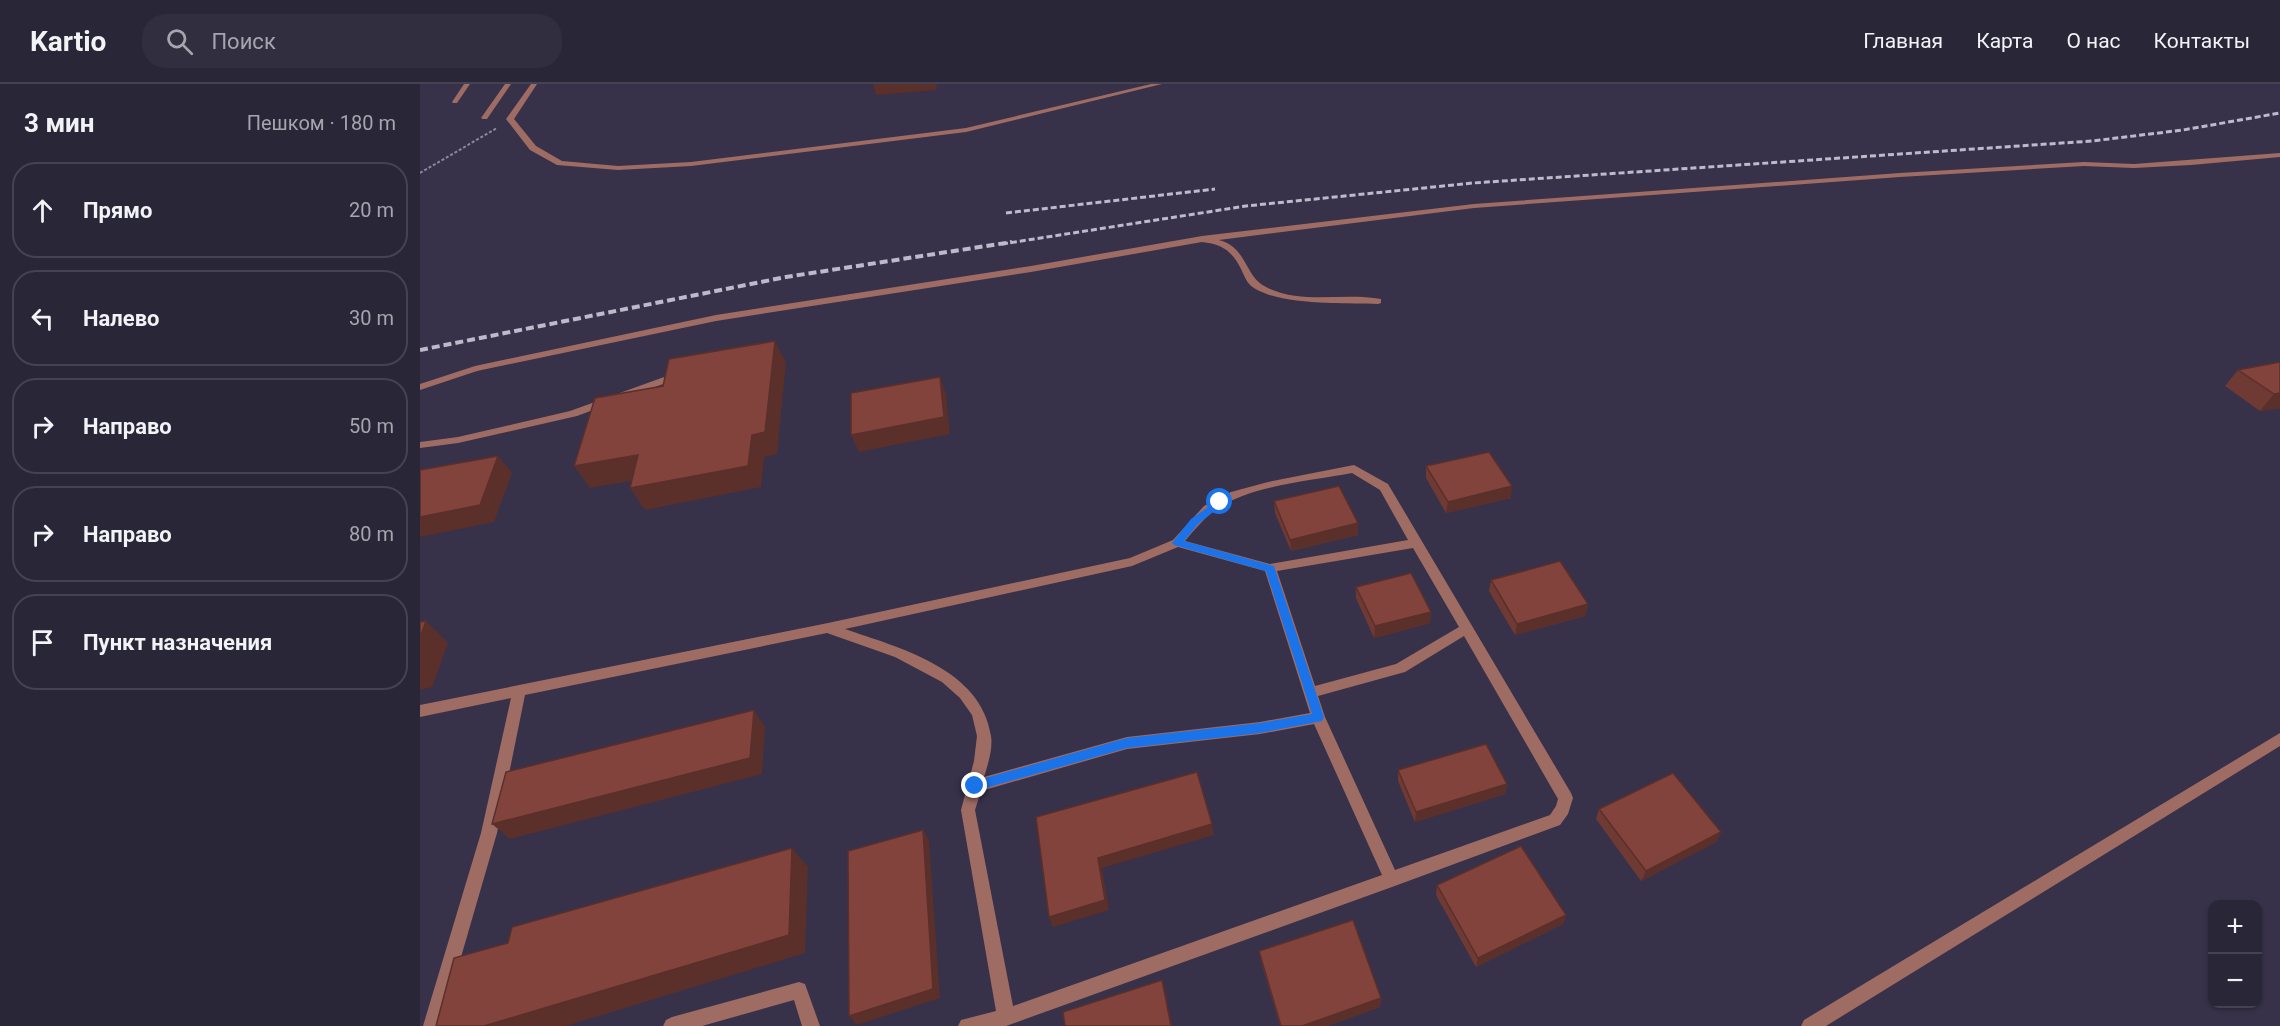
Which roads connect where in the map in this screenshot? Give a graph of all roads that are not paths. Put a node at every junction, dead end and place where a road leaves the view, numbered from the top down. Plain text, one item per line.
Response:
1 (467, 84) edge
2 (507, 84) edge
3 (534, 84) edge
4 (1159, 84) edge
5 (455, 102) dead end
6 (485, 118) dead end
7 (2280, 155) edge
8 (1202, 239) junction
9 (1378, 301) dead end
10 (689, 373) edge
11 (420, 387) edge
12 (420, 445) edge
13 (1177, 543) junction
14 (1416, 543) junction
15 (1270, 568) junction
16 (828, 628) junction
17 (1466, 629) junction
18 (519, 691) junction
19 (1310, 693) junction
20 (420, 711) edge
21 (1318, 717) junction
22 (2280, 739) edge
23 (975, 786) junction
24 (1392, 880) junction
25 (1006, 1017) junction
26 (432, 1026) edge
27 (672, 1026) edge
28 (811, 1026) edge
29 (967, 1026) edge
30 (1810, 1026) edge

1 - 5 street
2 - 6 street
3 - 4 street
7 - 8 street
8 - 9 street
8 - 11 street
10 - 12 street
13 - 14 street
13 - 15 street
13 - 16 street
14 - 15 street
14 - 17 street
15 - 19 street
16 - 18 street
16 - 23 street
17 - 19 street
17 - 24 street
18 - 20 street
18 - 26 street
19 - 21 street
21 - 23 street
21 - 24 street
22 - 30 street
23 - 25 street
24 - 25 street
25 - 29 street
27 - 28 street

